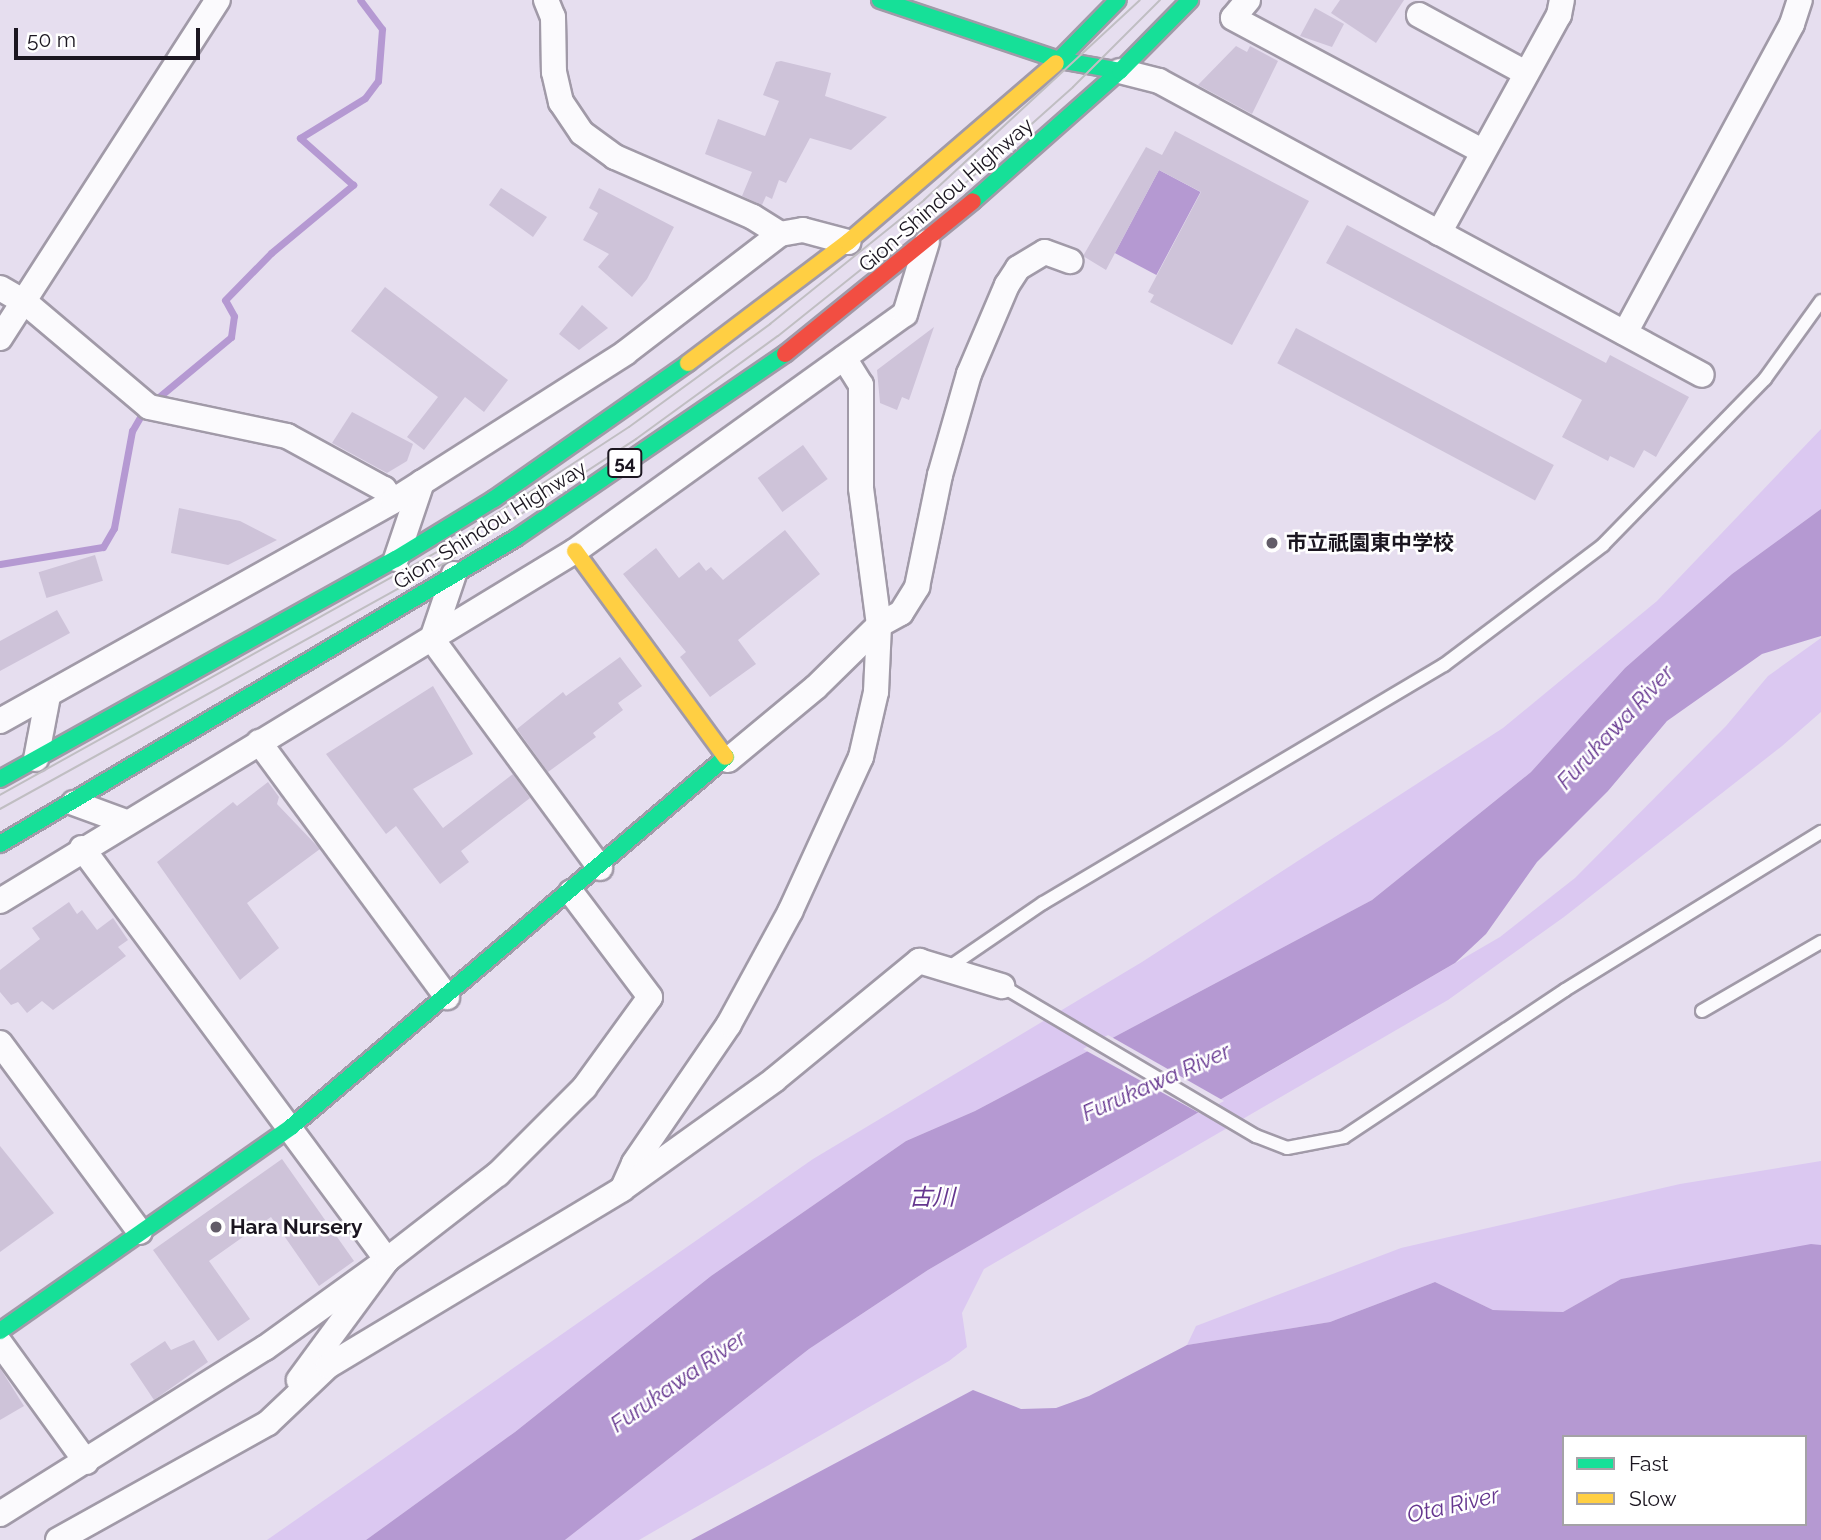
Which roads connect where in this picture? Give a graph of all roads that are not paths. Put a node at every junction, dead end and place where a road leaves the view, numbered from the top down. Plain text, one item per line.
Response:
1 (218, 0) edge
2 (546, 0) edge
3 (880, 0) edge
4 (1118, 0) edge
5 (1190, 0) edge
6 (1562, 0) edge
7 (1800, 0) edge
8 (1235, 15) edge
9 (1419, 15) dead end
10 (1059, 60) junction
11 (1120, 71) junction
12 (1526, 73) junction
13 (1482, 151) junction
14 (1439, 233) junction
15 (780, 234) junction
16 (928, 241) junction
17 (848, 242) junction
18 (1070, 261) dead end
19 (0, 288) edge
20 (1821, 301) edge
21 (26, 303) junction
22 (1625, 333) junction
23 (0, 338) edge
24 (844, 358) junction
25 (1702, 375) dead end
26 (422, 482) junction
27 (393, 501) junction
28 (575, 551) junction
29 (396, 559) junction
30 (454, 574) junction
31 (879, 625) junction
32 (432, 639) junction
33 (48, 696) junction
34 (0, 721) edge
35 (259, 742) junction
36 (36, 759) junction
37 (728, 760) junction
38 (0, 779) edge
39 (74, 803) junction
40 (126, 821) junction
41 (1821, 832) edge
42 (0, 844) edge
43 (82, 848) junction
44 (600, 868) junction
45 (571, 892) junction
46 (0, 901) edge
47 (1821, 942) edge
48 (946, 970) junction
49 (1002, 986) joint
50 (447, 997) junction
51 (1702, 1011) dead end
52 (0, 1044) edge
53 (291, 1126) junction
54 (622, 1189) junction
55 (140, 1232) junction
56 (387, 1259) junction
57 (0, 1331) edge
58 (0, 1343) edge
59 (268, 1423) junction
60 (86, 1462) junction
61 (0, 1514) edge
62 (58, 1540) edge

1 - 21 street
2 - 15 street
3 - 10 main road
4 - 10 main road, Gion-Shindou Highway / 54
5 - 11 main road, Gion-Shindou Highway / 54
6 - 12 street
7 - 22 street
8 - 13 street
9 - 12 street
10 - 11 main road
10 - 17 main road, Gion-Shindou Highway / 54
11 - 14 street
11 - 16 main road, Gion-Shindou Highway / 54
12 - 13 street
13 - 14 street
14 - 22 street
15 - 17 street
15 - 26 street
16 - 24 street
16 - 30 main road, Gion-Shindou Highway / 54
17 - 29 main road, Gion-Shindou Highway / 54
18 - 31 street
19 - 21 street
20 - 48 lane
21 - 23 street
21 - 27 street
22 - 25 street
24 - 28 street
24 - 31 street
26 - 27 street
26 - 29 street
27 - 33 street
28 - 32 street
28 - 37 main road
29 - 36 main road, Gion-Shindou Highway / 54
30 - 32 street
30 - 39 main road, Gion-Shindou Highway / 54
31 - 37 street
31 - 54 street
32 - 35 street
32 - 44 street
33 - 34 street
33 - 36 street
35 - 40 street
35 - 50 street
36 - 38 main road, Gion-Shindou Highway / 54
37 - 44 main road
39 - 40 street
39 - 42 main road, Gion-Shindou Highway / 54
40 - 43 street
41 - 49 lane
43 - 46 street
43 - 53 street
44 - 45 main road
45 - 50 main road
45 - 56 street
47 - 51 lane
48 - 49 street
48 - 54 street
50 - 53 main road
52 - 55 street
53 - 55 main road
53 - 56 street
54 - 59 street
55 - 57 main road
56 - 59 street
56 - 60 street
58 - 60 street
59 - 62 street
60 - 61 street

